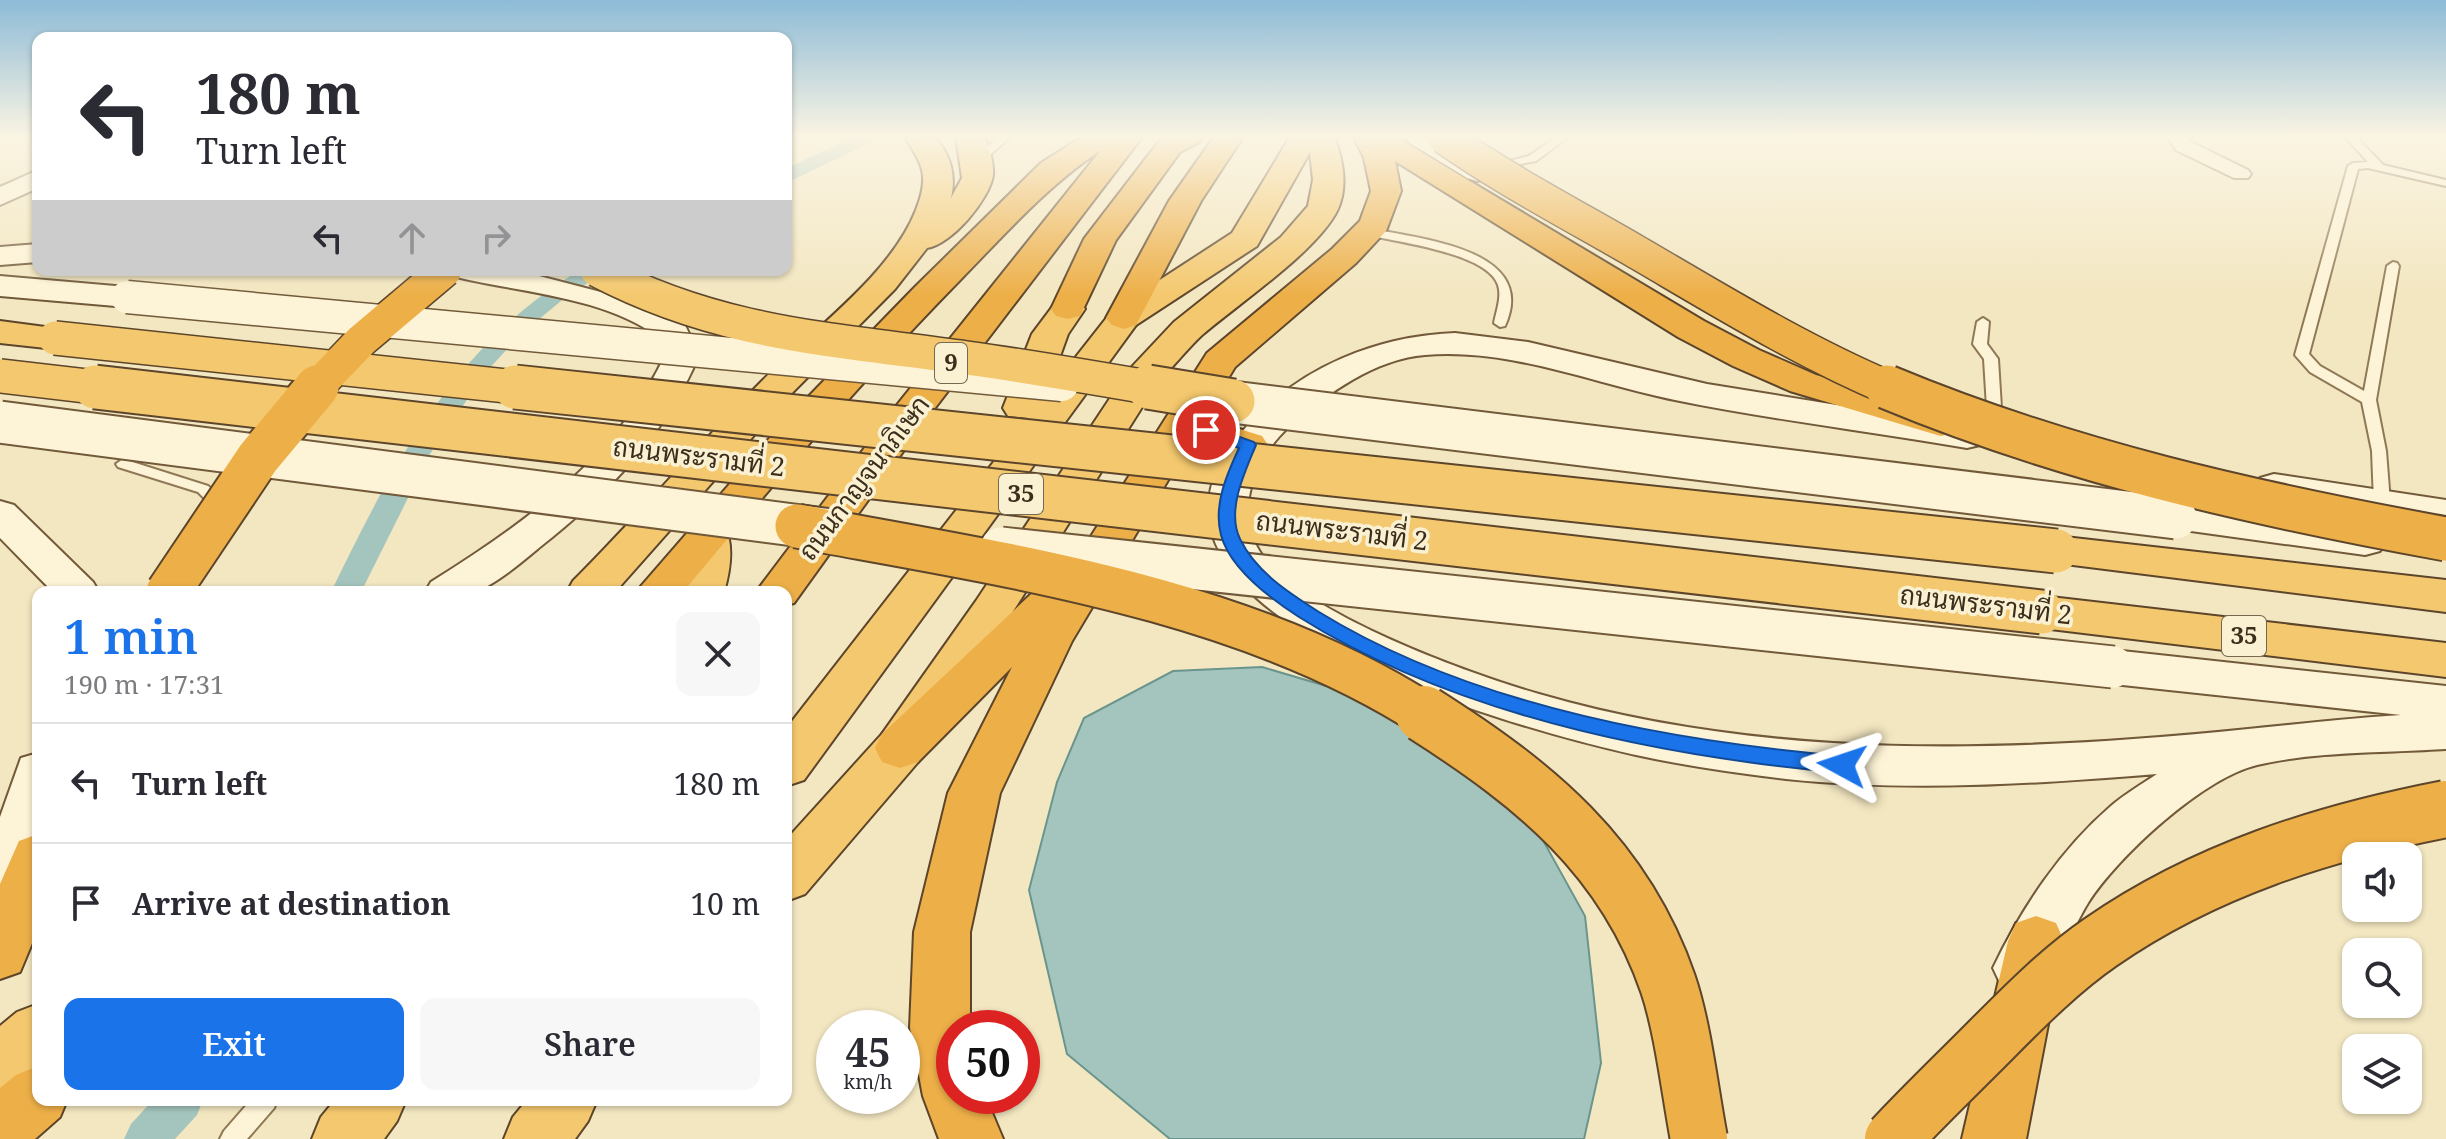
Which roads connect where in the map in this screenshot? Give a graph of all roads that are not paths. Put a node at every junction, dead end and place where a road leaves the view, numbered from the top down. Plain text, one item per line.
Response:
1 (938, 190) edge
2 (972, 190) edge
3 (1031, 190) edge
4 (1085, 190) edge
5 (1137, 190) edge
6 (1192, 190) edge
7 (1273, 190) edge
8 (1326, 190) edge
9 (1386, 190) edge
10 (1463, 190) edge
11 (1507, 190) edge
12 (1534, 190) edge
13 (2346, 190) edge
14 (1368, 232) junction
15 (32, 253) edge
16 (0, 256) edge
17 (899, 264) junction
18 (2393, 266) dead end
19 (438, 276) edge
20 (497, 276) edge
21 (588, 282) edge
22 (0, 286) edge
23 (1124, 318) junction
24 (1983, 322) dead end
25 (1500, 323) dead end
26 (0, 332) edge
27 (0, 376) edge
28 (772, 391) junction
29 (2369, 400) junction
30 (1233, 401) junction
31 (0, 422) edge
32 (1183, 424) junction
33 (1995, 430) junction
34 (795, 433) junction
35 (1248, 445) junction
36 (2072, 457) junction
37 (123, 464) dead end
38 (2341, 496) junction
39 (988, 498) junction
40 (2382, 502) junction
41 (2446, 513) edge
42 (0, 514) edge
43 (797, 526) junction
44 (708, 534) junction
45 (2446, 539) edge
46 (2446, 550) edge
47 (1103, 552) junction
48 (37, 586) edge
49 (72, 586) edge
50 (162, 586) edge
51 (162, 586) edge
52 (454, 586) edge
53 (594, 586) edge
54 (663, 586) edge
55 (704, 586) edge
56 (782, 586) edge
57 (2446, 596) edge
58 (2446, 660) edge
59 (2446, 703) edge
60 (2446, 731) edge
61 (900, 748) junction
62 (2247, 748) junction
63 (792, 758) edge
64 (32, 793) edge
65 (2446, 809) edge
66 (792, 871) edge
67 (32, 872) edge
68 (0, 883) edge
69 (2036, 941) junction
70 (0, 954) edge
71 (940, 1010) edge
72 (32, 1037) edge
73 (0, 1064) edge
74 (32, 1101) edge
75 (261, 1106) edge
76 (370, 1106) edge
77 (961, 1114) edge
78 (0, 1128) edge
79 (232, 1139) edge
80 (344, 1139) edge
81 (971, 1139) edge
82 (1699, 1139) edge
83 (1893, 1139) edge
84 (1918, 1139) edge
85 (1994, 1139) edge

1 - 17 highway
2 - 17 highway
3 - 34 highway
4 - 56 highway, ถนนกาญจนาภิเษก / 9
5 - 39 highway
6 - 23 highway
7 - 23 highway
8 - 61 highway
9 - 14 highway
10 - 36 highway
11 - 33 main road
12 - 45 highway, bridge
13 - 29 lane
14 - 25 lane
14 - 32 highway
15 - 16 main road
17 - 28 highway
18 - 29 lane
19 - 50 highway, bridge
20 - 21 main road
21 - 30 highway, bridge
21 - 52 main road
22 - 30 main road, bridge
23 - 39 highway
24 - 33 lane
26 - 57 highway, ถนนพระรามที่ 2 / 35, bridge
27 - 58 highway, ถนนพระรามที่ 2 / 35, bridge
28 - 34 highway
28 - 53 highway
29 - 40 lane
30 - 46 main road, bridge
31 - 43 main road, ถนนพระรามที่ 2 / 35, bridge
32 - 35 highway
32 - 47 highway
33 - 38 main road
34 - 44 highway
35 - 36 main road
35 - 62 main road
36 - 38 main road
37 - 51 lane
38 - 40 main road
39 - 63 highway
40 - 41 main road
42 - 48 main road
42 - 49 main road
43 - 59 main road, ถนนพระรามที่ 2 / 35, bridge
43 - 82 highway, bridge
44 - 54 highway
44 - 55 highway
47 - 61 highway
47 - 71 highway
60 - 62 main road
61 - 66 highway
62 - 69 main road
64 - 68 main road
65 - 83 highway, bridge
67 - 70 highway
69 - 84 main road
69 - 85 highway
72 - 73 highway
74 - 78 highway
75 - 79 lane
76 - 80 highway
77 - 81 highway

